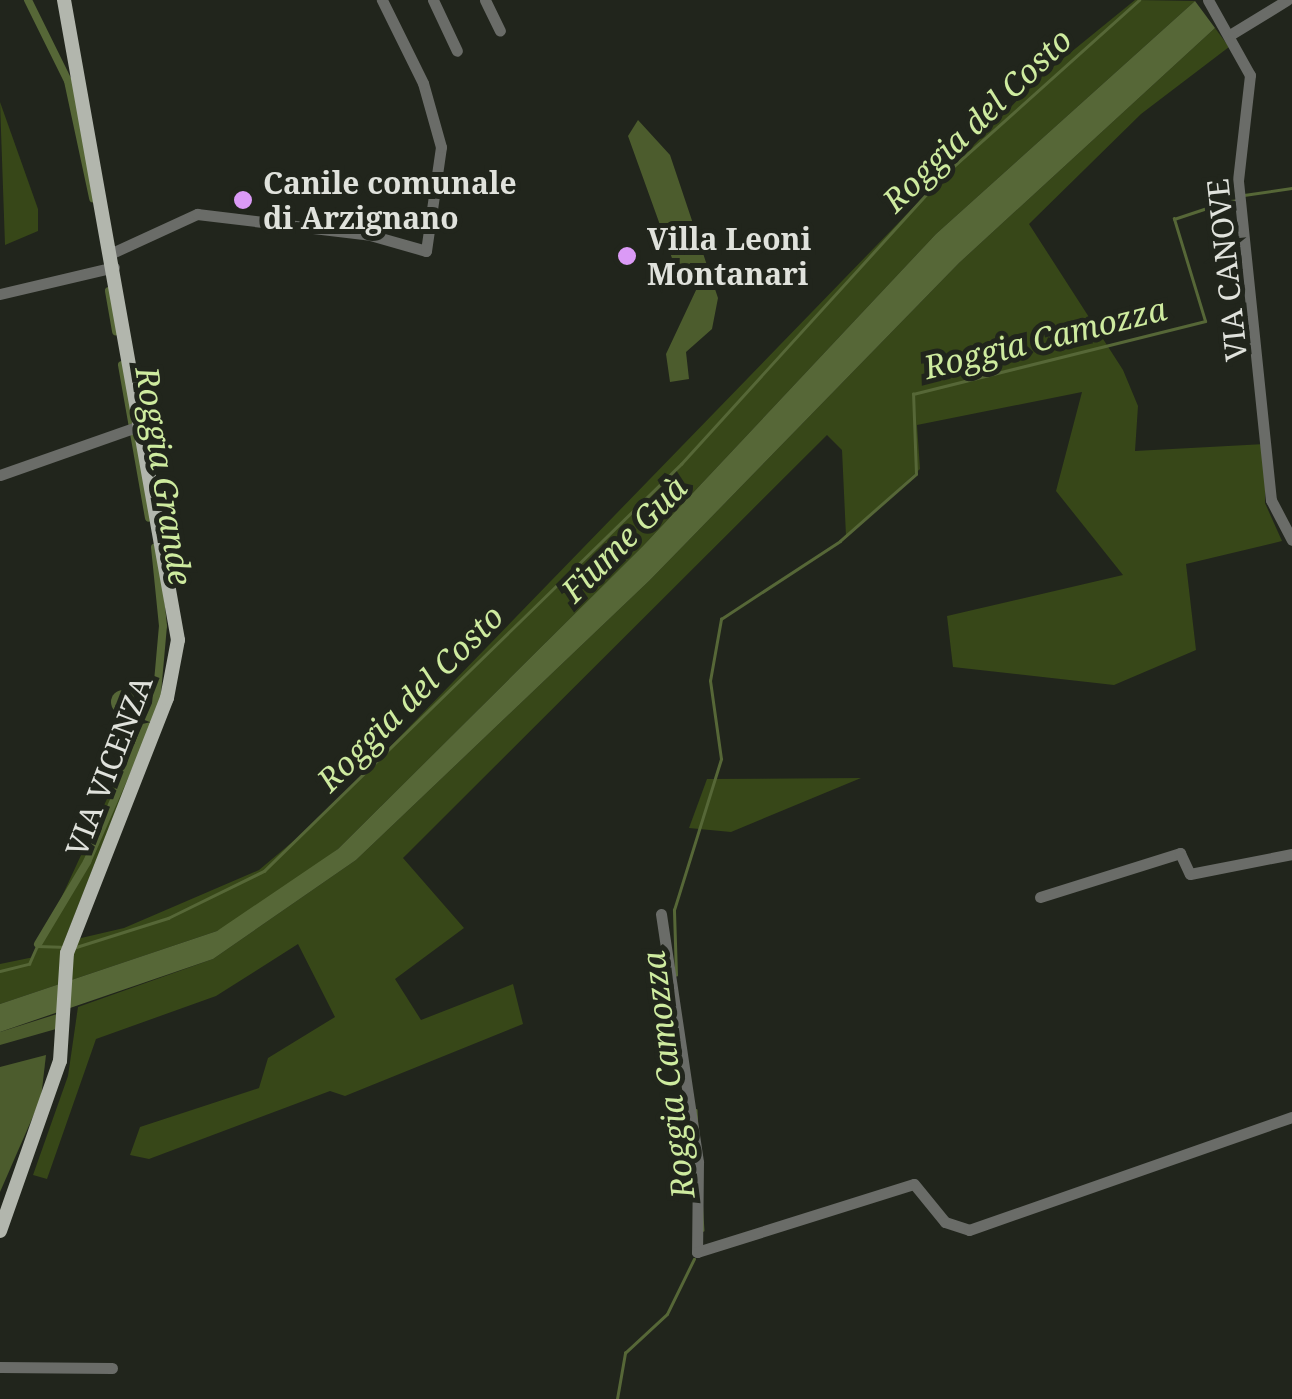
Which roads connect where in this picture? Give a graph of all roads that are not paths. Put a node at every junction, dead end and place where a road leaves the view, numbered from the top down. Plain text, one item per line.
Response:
1 (433, 0) edge
2 (485, 0) edge
3 (1208, 0) edge
4 (1288, 0) edge
5 (386, 1) edge
6 (67, 5) edge
7 (500, 31) dead end
8 (1232, 33) junction
9 (458, 51) dead end
10 (113, 260) junction
11 (0, 294) edge
12 (144, 425) junction
13 (0, 474) edge
14 (1292, 540) edge
15 (1292, 854) edge
16 (1040, 896) dead end
17 (662, 914) dead end
18 (1292, 1117) edge
19 (0, 1231) edge
20 (0, 1366) edge
21 (112, 1368) dead end

1 - 9 street
2 - 7 street
3 - 8 street, VIA CANOVE
4 - 8 street
5 - 10 street
6 - 10 main road, VIA VICENZA
8 - 14 street, VIA CANOVE
10 - 11 street
10 - 12 main road, VIA VICENZA
12 - 13 street
12 - 19 main road, VIA VICENZA
15 - 16 street
17 - 18 street
20 - 21 street

